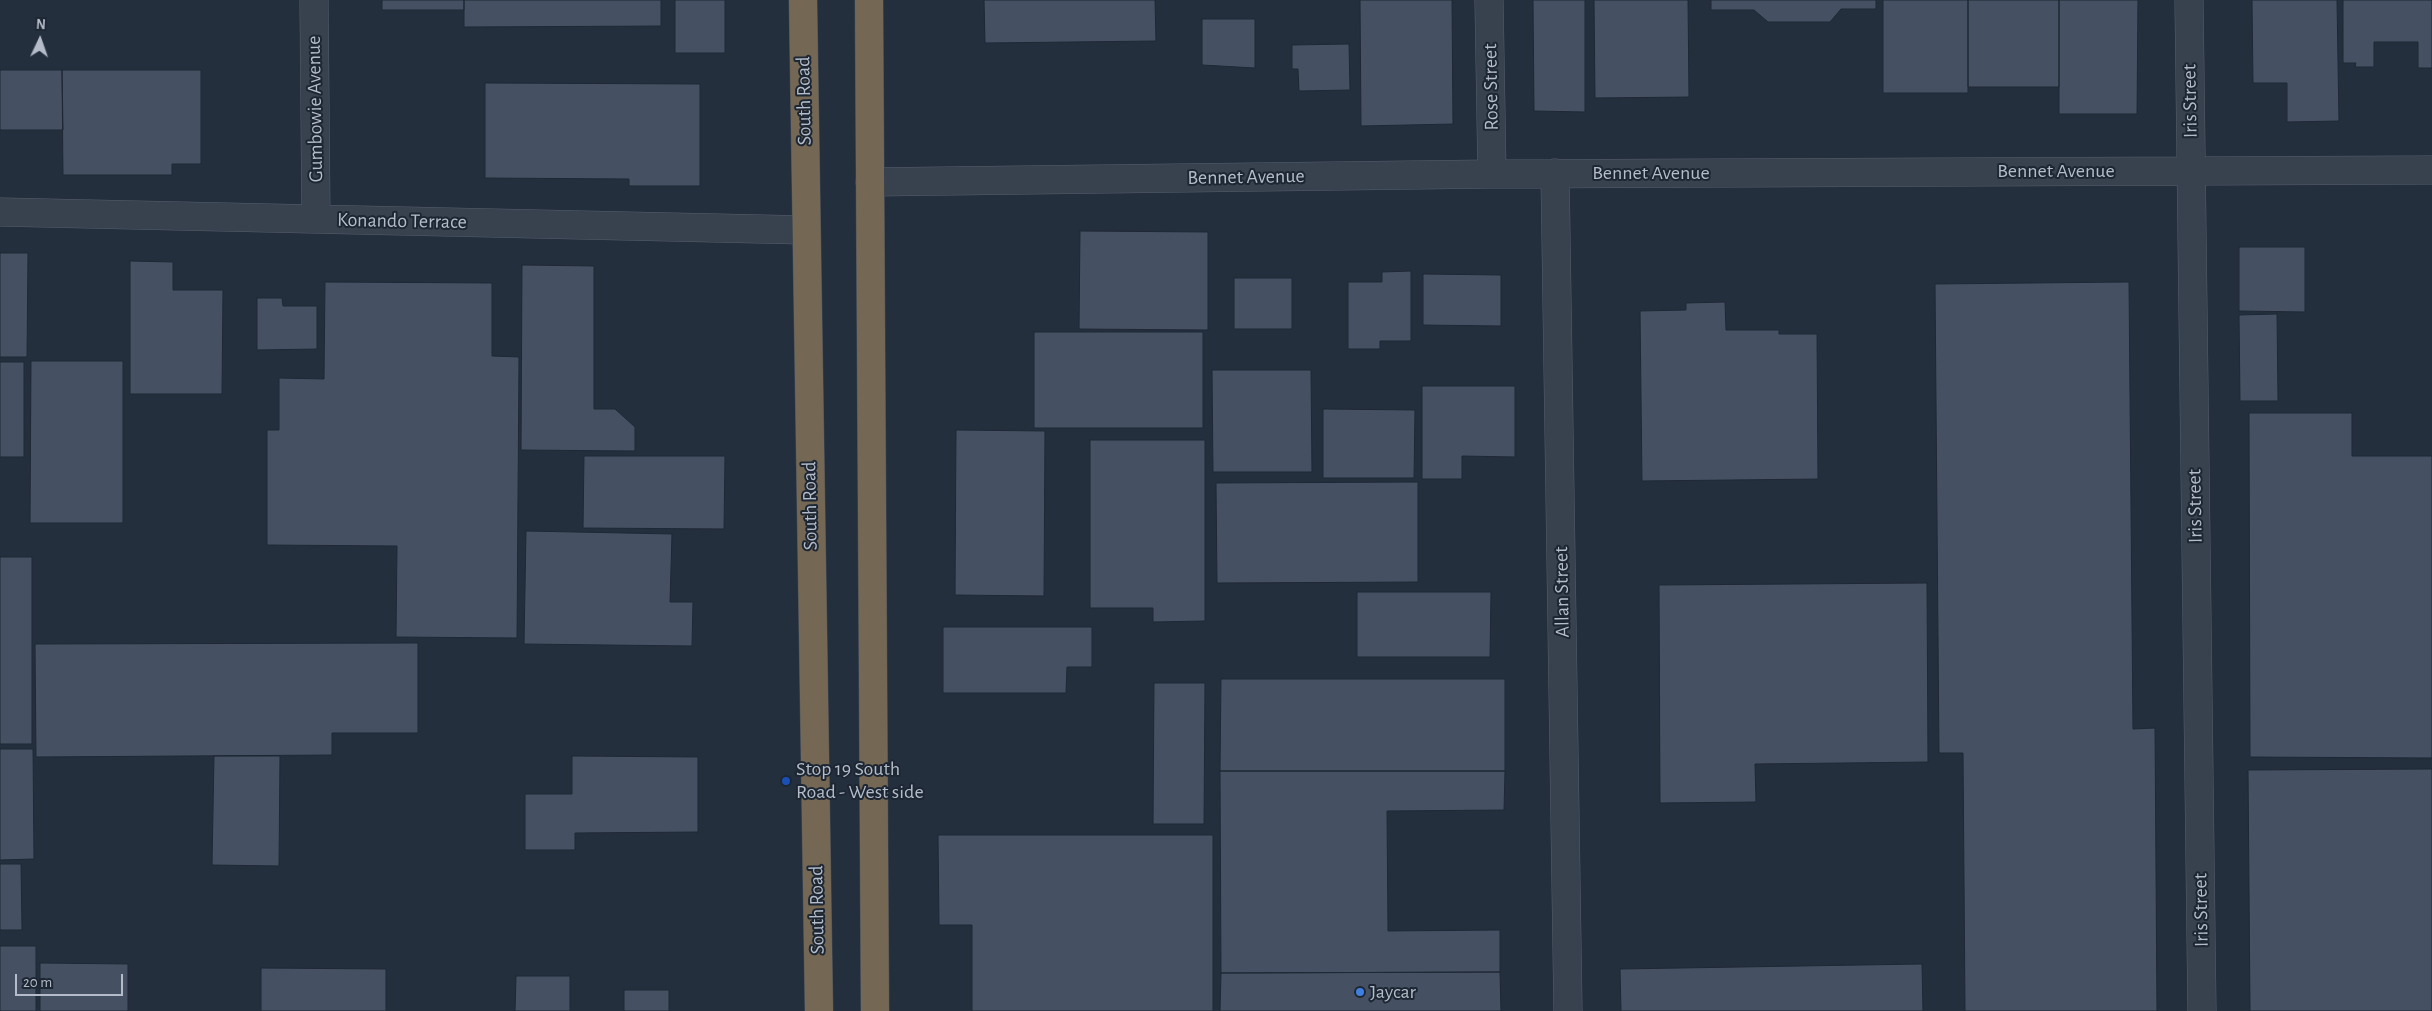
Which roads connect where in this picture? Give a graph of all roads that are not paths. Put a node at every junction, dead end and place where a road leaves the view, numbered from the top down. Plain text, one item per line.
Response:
1 (314, 0) edge
2 (803, 0) edge
3 (869, 0) edge
4 (1489, 0) edge
5 (2189, 0) edge
6 (2432, 170) edge
7 (2191, 171) junction
8 (1555, 173) junction
9 (1492, 174) junction
10 (870, 182) junction
11 (0, 212) edge
12 (316, 219) junction
13 (805, 230) junction
14 (819, 1011) edge
15 (875, 1011) edge
16 (1568, 1011) edge
17 (2202, 1011) edge

1 - 12 street, Gumbowie Avenue
2 - 13 highway, South Road
3 - 10 highway
4 - 9 street, Rose Street
5 - 7 street, Iris Street
6 - 7 street, Bennet Avenue
7 - 8 street, Bennet Avenue
7 - 17 street, Iris Street
8 - 9 street, Bennet Avenue
8 - 16 street, Allan Street
9 - 10 street, Bennet Avenue
10 - 15 highway
11 - 12 street, Konando Terrace
12 - 13 street, Konando Terrace
13 - 14 highway, South Road

